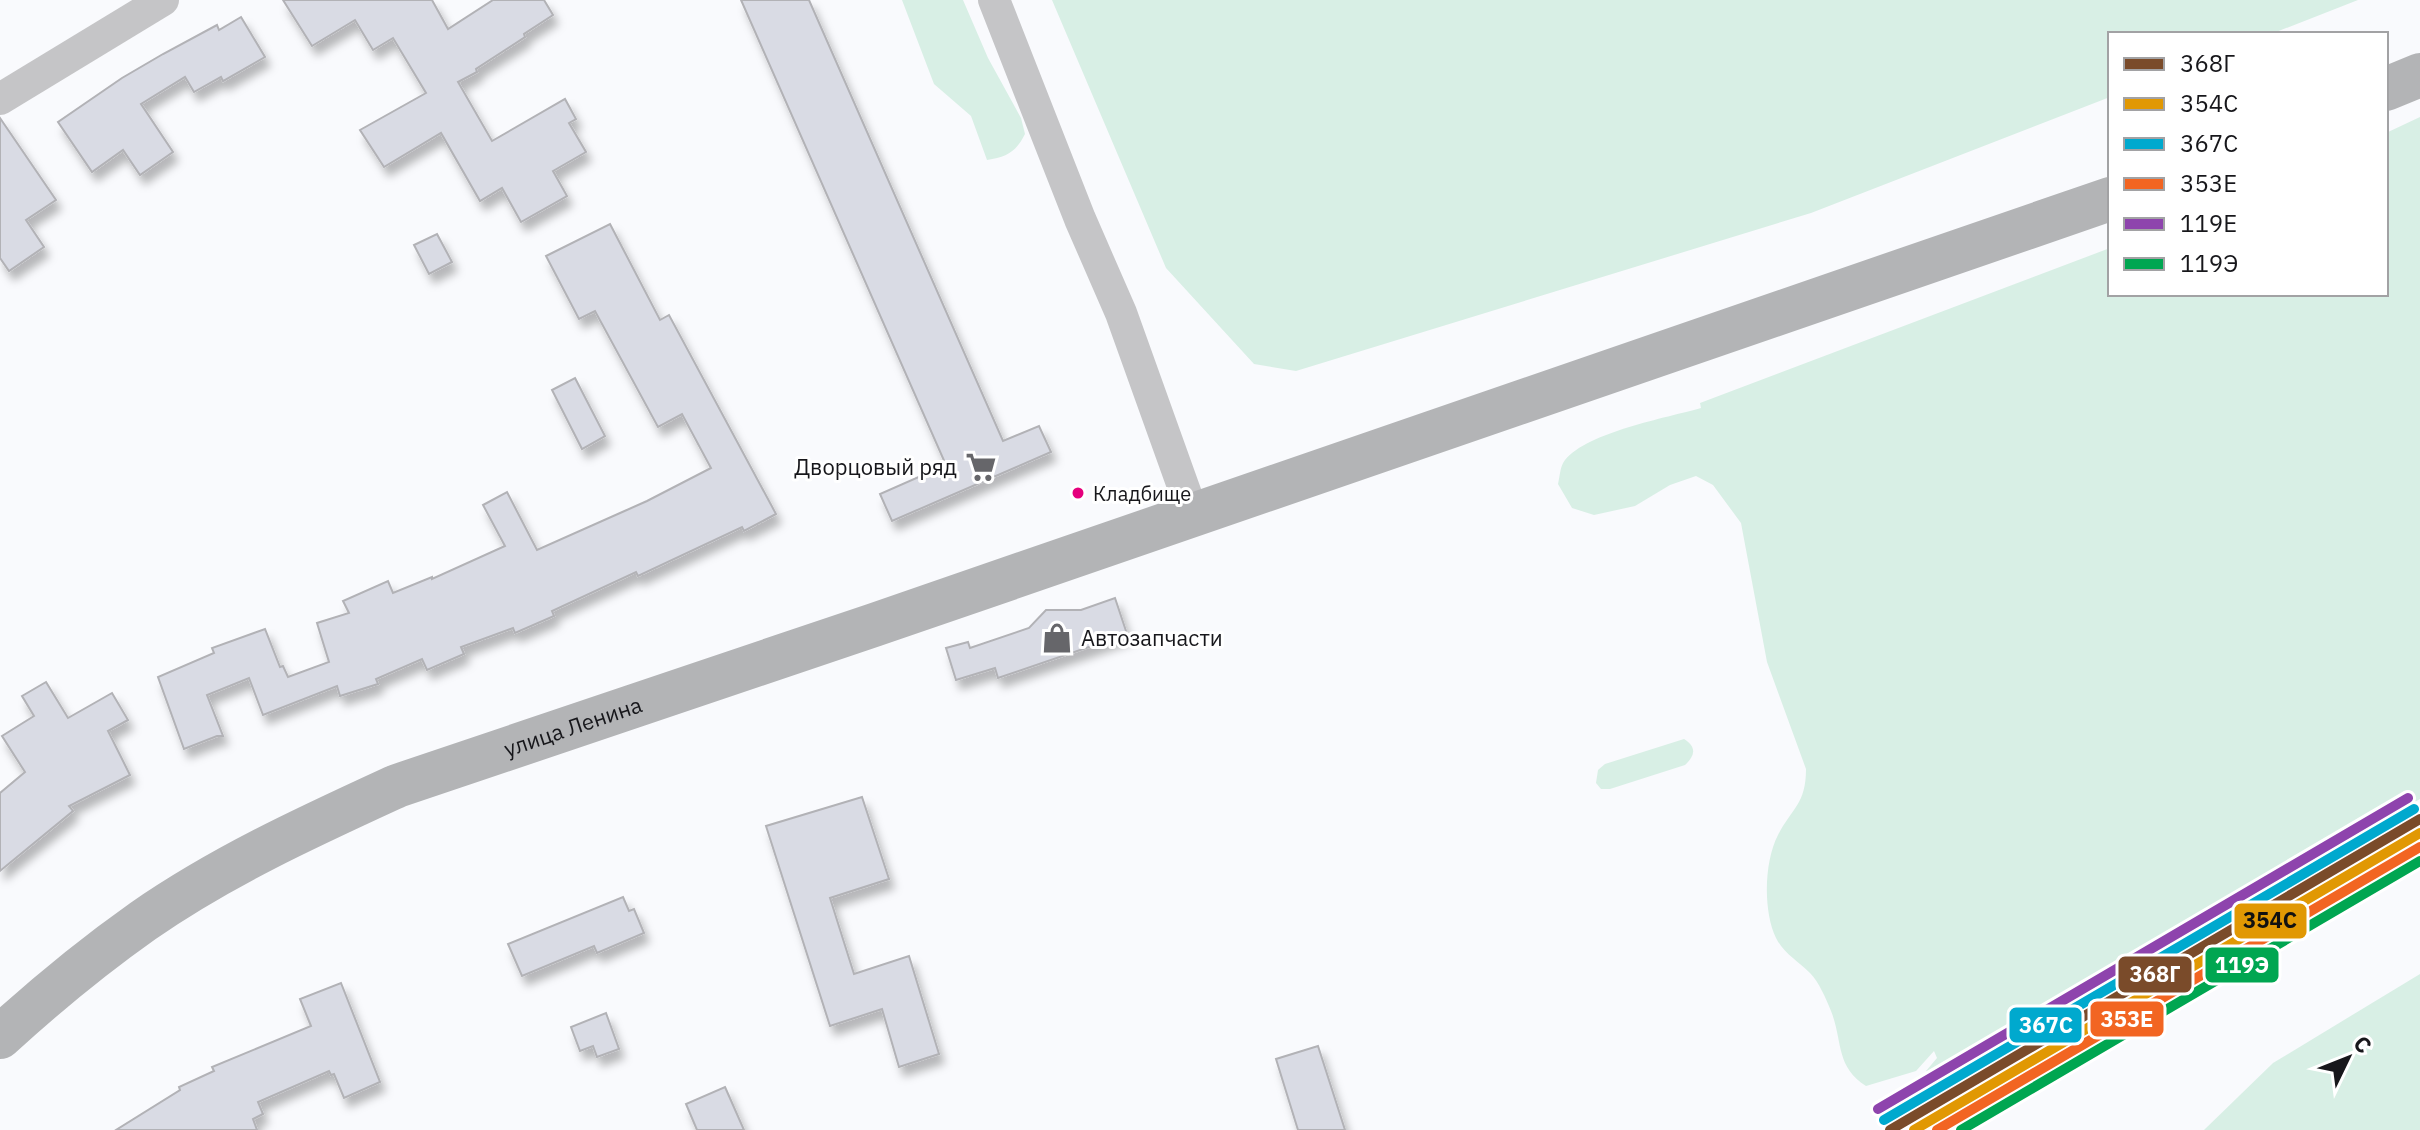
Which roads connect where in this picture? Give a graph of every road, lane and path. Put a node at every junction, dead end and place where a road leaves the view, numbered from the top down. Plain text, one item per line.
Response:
1 (163, 0) edge
2 (994, 0) edge
3 (2420, 75) edge
4 (2388, 88) edge
5 (0, 99) edge
6 (2108, 200) edge
7 (1193, 514) junction
8 (0, 1037) edge

1 - 5 street
2 - 7 street
3 - 4 main road
6 - 7 main road, улица Ленина
7 - 8 main road, улица Ленина

